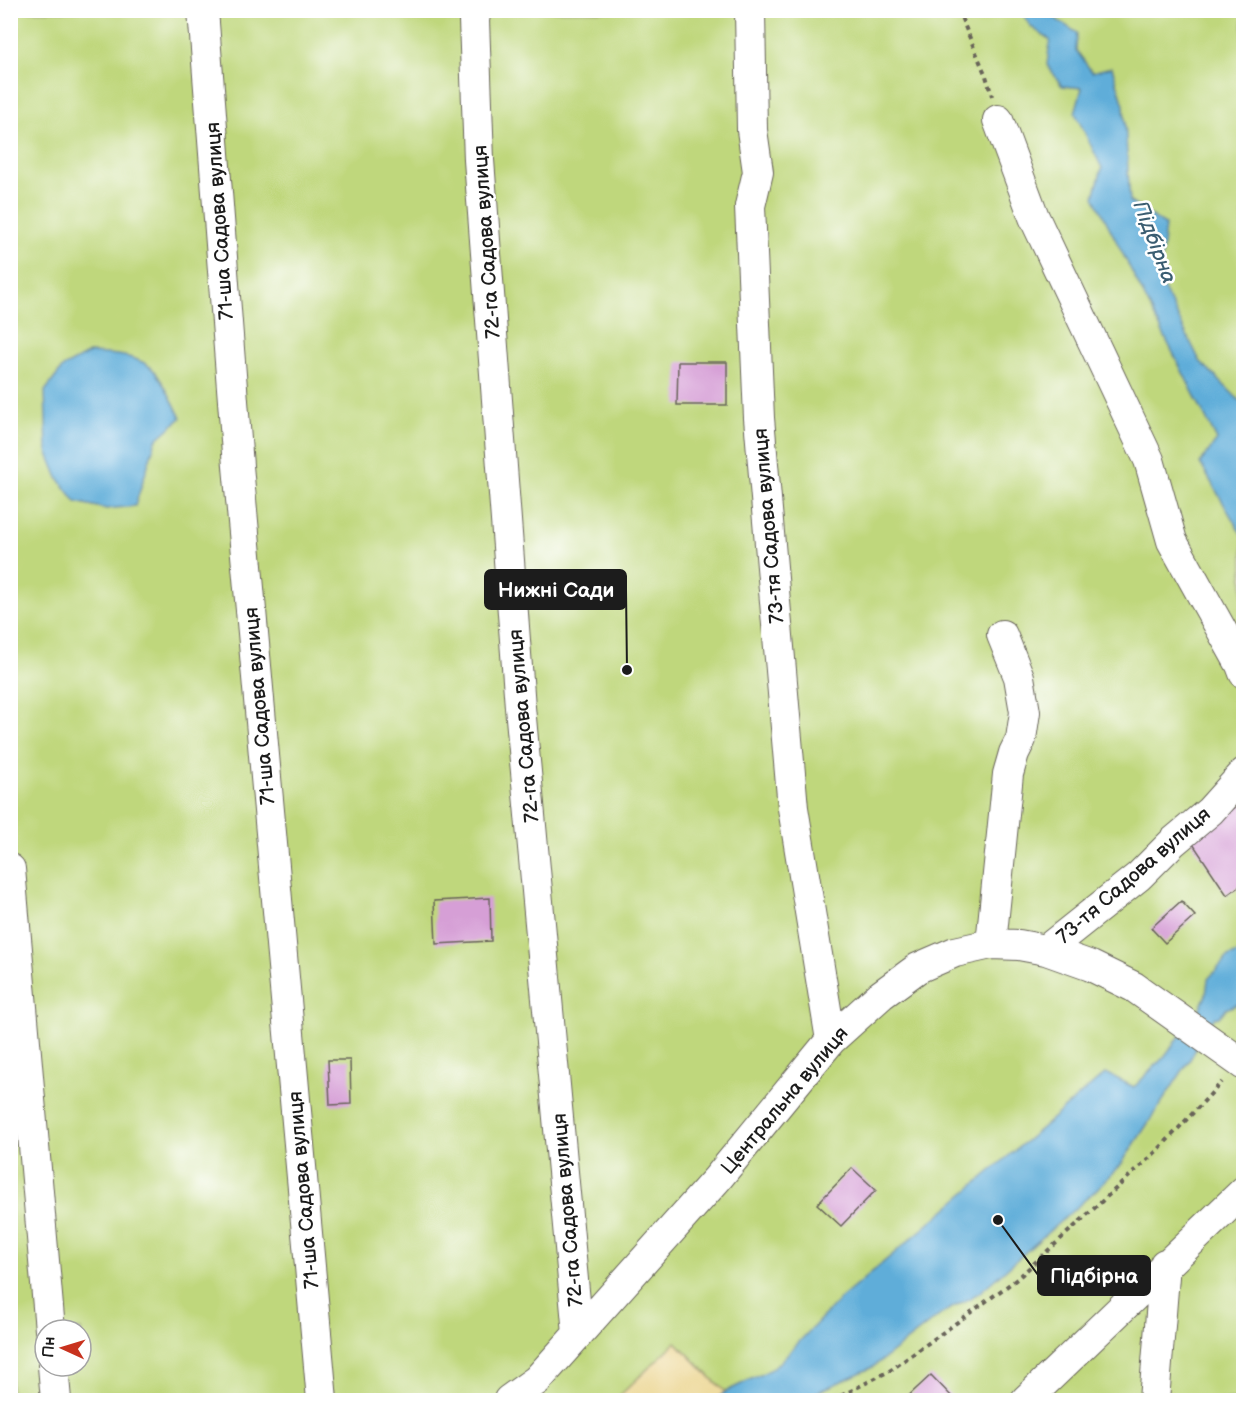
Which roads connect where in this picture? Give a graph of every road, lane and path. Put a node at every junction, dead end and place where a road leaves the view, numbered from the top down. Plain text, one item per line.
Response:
1 (203, 10) edge
2 (476, 10) edge
3 (750, 10) edge
4 (958, 10) edge
5 (998, 120) joint
6 (1002, 635) dead end
7 (1244, 673) edge
8 (1244, 773) edge
9 (10, 869) edge
10 (991, 944) junction
11 (1047, 950) junction
12 (831, 1040) junction
13 (1234, 1069) edge
14 (1244, 1191) edge
15 (1166, 1264) junction
16 (49, 1318) edge
17 (578, 1334) junction
18 (54, 1378) edge
19 (56, 1401) edge
20 (322, 1401) edge
21 (509, 1401) edge
22 (833, 1401) edge
23 (1026, 1401) edge
24 (1154, 1401) edge

1 - 20 street, 71-ша Садова вулиця
2 - 17 street, 72-га Садова вулиця
3 - 12 street, 73-тя Садова вулиця
4 - 5 path
5 - 7 street
6 - 10 street
8 - 11 street, 73-тя Садова вулиця
9 - 16 street
10 - 11 street, Центральна вулиця
10 - 12 street, Центральна вулиця
11 - 13 street, Центральна вулиця
12 - 17 street, Центральна вулиця
13 - 22 path
14 - 15 street
15 - 23 street
15 - 24 street
17 - 21 street, Центральна вулиця
18 - 19 street

